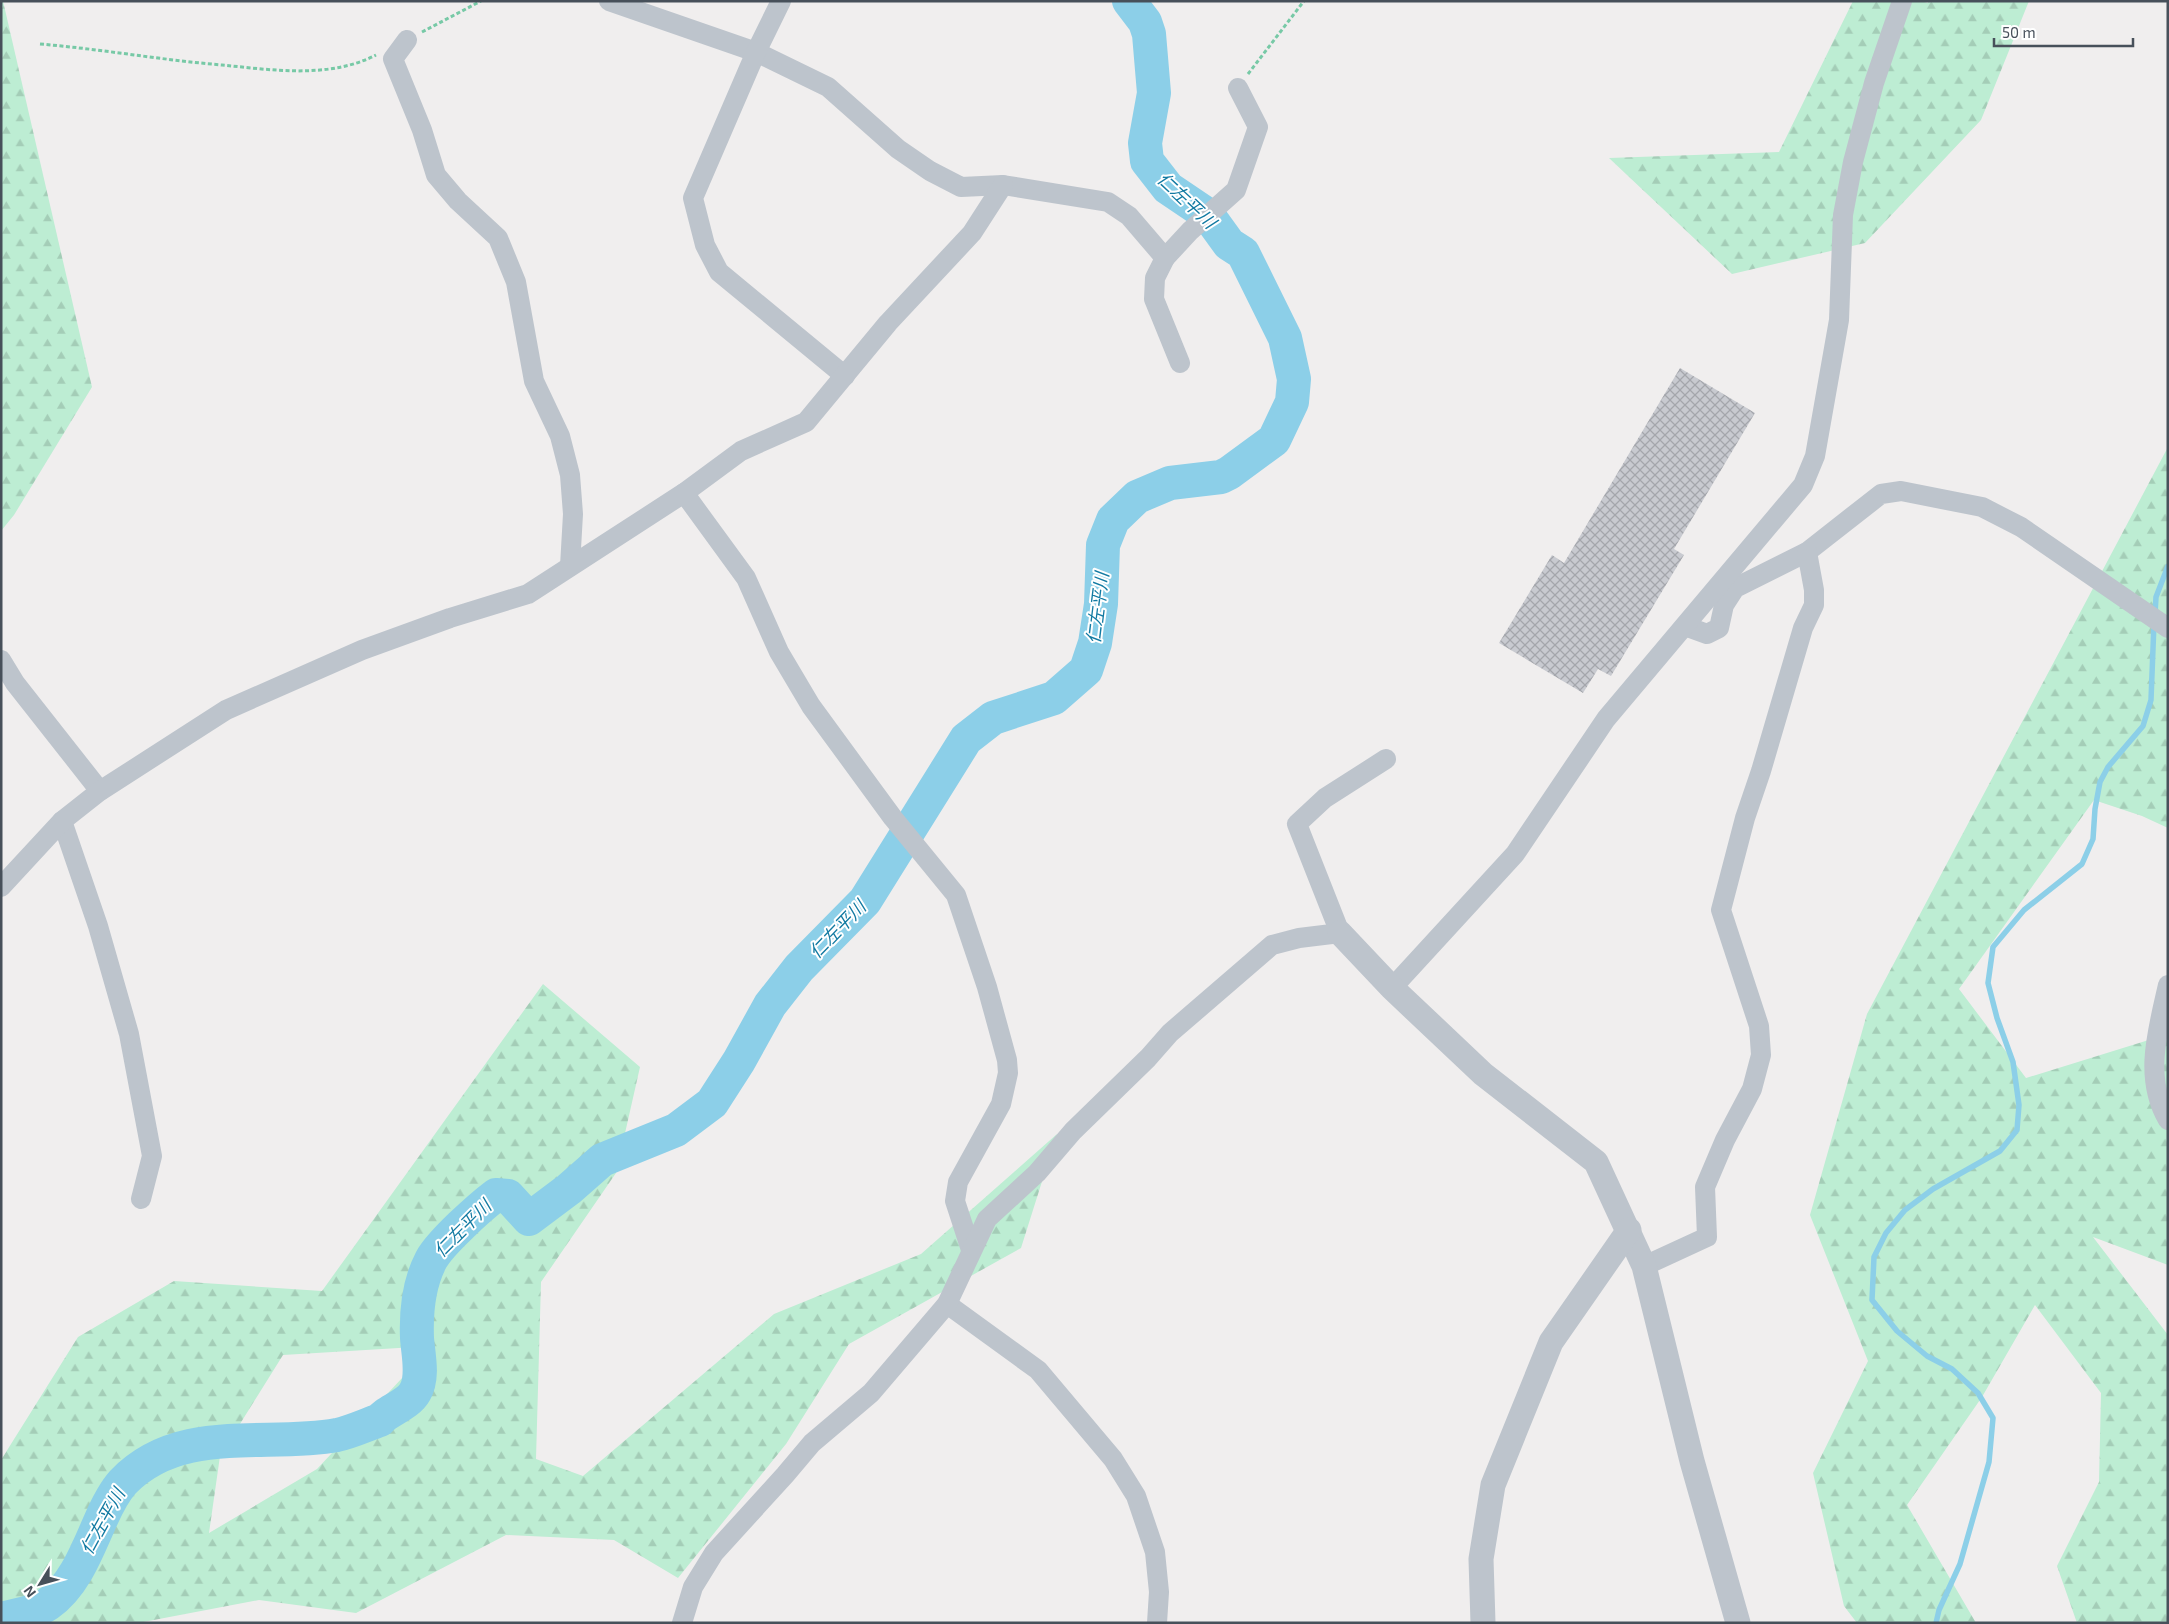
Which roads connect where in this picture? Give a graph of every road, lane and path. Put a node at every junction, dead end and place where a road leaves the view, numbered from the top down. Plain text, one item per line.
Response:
1 (481, 1) edge
2 (609, 1) edge
3 (780, 1) edge
4 (1304, 1) edge
5 (1902, 1) edge
6 (407, 40) junction
7 (40, 44) dead end
8 (756, 52) junction
9 (1238, 88) joint
10 (1003, 185) junction
11 (1165, 258) junction
12 (1180, 363) dead end
13 (845, 376) junction
14 (684, 493) junction
15 (1807, 552) junction
16 (570, 566) junction
17 (1685, 626) junction
18 (2167, 627) edge
19 (1, 660) edge
20 (1386, 759) dead end
21 (100, 791) junction
22 (62, 821) junction
23 (1, 887) edge
24 (1340, 933) junction
25 (2168, 985) edge
26 (1392, 988) junction
27 (2168, 1120) edge
28 (141, 1199) dead end
29 (1629, 1230) junction
30 (971, 1250) junction
31 (1644, 1266) junction
32 (947, 1304) junction
33 (682, 1623) edge
34 (1157, 1623) edge
35 (1483, 1623) edge
36 (1738, 1623) edge

1 - 6 path
2 - 8 street
3 - 8 street
4 - 9 path
5 - 17 street
6 - 7 path
6 - 16 street
8 - 10 street
8 - 13 street
9 - 11 street
10 - 11 street
10 - 13 street
11 - 12 street
13 - 14 street
14 - 16 street
14 - 30 street
15 - 17 street
15 - 18 street
15 - 31 street
16 - 21 street
17 - 26 street
19 - 21 street
20 - 24 street
21 - 22 street
22 - 23 street
22 - 28 street
24 - 26 street
24 - 30 street
25 - 27 street
26 - 29 street
29 - 31 street
29 - 35 street
30 - 32 street
31 - 36 street
32 - 33 street
32 - 34 street

